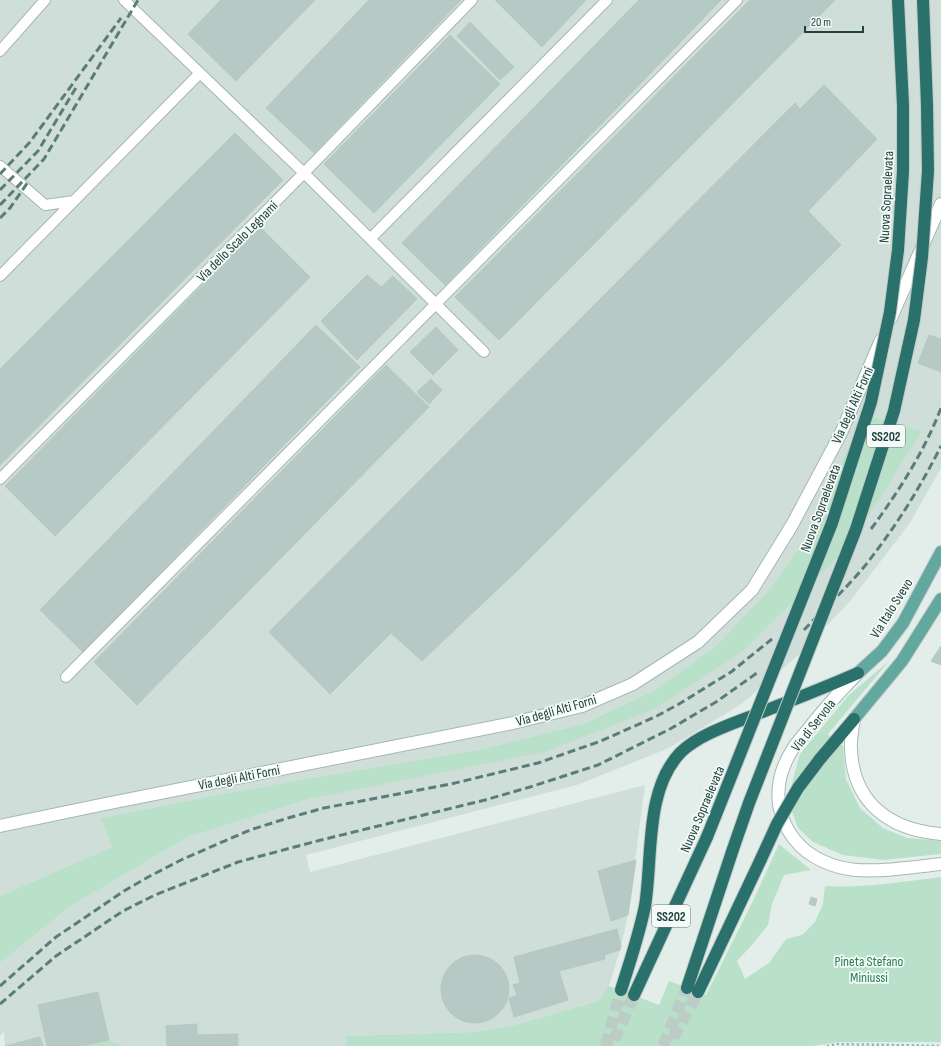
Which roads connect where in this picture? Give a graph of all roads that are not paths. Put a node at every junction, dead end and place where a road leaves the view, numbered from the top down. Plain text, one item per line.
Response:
1 (45, 0) edge
2 (124, 0) edge
3 (472, 0) edge
4 (607, 0) edge
5 (737, 0) edge
6 (898, 0) edge
7 (923, 0) edge
8 (0, 51) edge
9 (200, 72) junction
10 (0, 166) edge
11 (304, 173) junction
12 (74, 201) junction
13 (941, 204) edge
14 (371, 238) junction
15 (0, 276) edge
16 (437, 304) junction
17 (484, 352) dead end
18 (0, 479) edge
19 (941, 552) edge
20 (941, 599) edge
21 (858, 673) junction
22 (66, 677) dead end
23 (854, 718) junction
24 (0, 826) edge
25 (941, 834) edge
26 (941, 864) edge
27 (687, 988) tunnel mouth
28 (621, 990) tunnel mouth
29 (698, 992) tunnel mouth
30 (634, 995) tunnel mouth

1 - 8 lane
2 - 9 lane
3 - 11 lane, Via dello Scalo Legnami
4 - 14 lane
5 - 16 lane
6 - 30 highway, Nuova Sopraelevata / SS202, bridge
7 - 27 highway, SS202, bridge
9 - 11 lane
9 - 12 lane
10 - 12 lane
11 - 14 lane
11 - 18 lane, Via dello Scalo Legnami
12 - 15 lane
13 - 24 street, Via degli Alti Forni
14 - 16 lane
16 - 17 lane
16 - 22 lane
19 - 21 main road, Via Italo Svevo
20 - 23 main road
21 - 26 street, Via di Servola
21 - 28 highway, bridge
23 - 25 street, Via di Servola
23 - 29 highway, bridge

